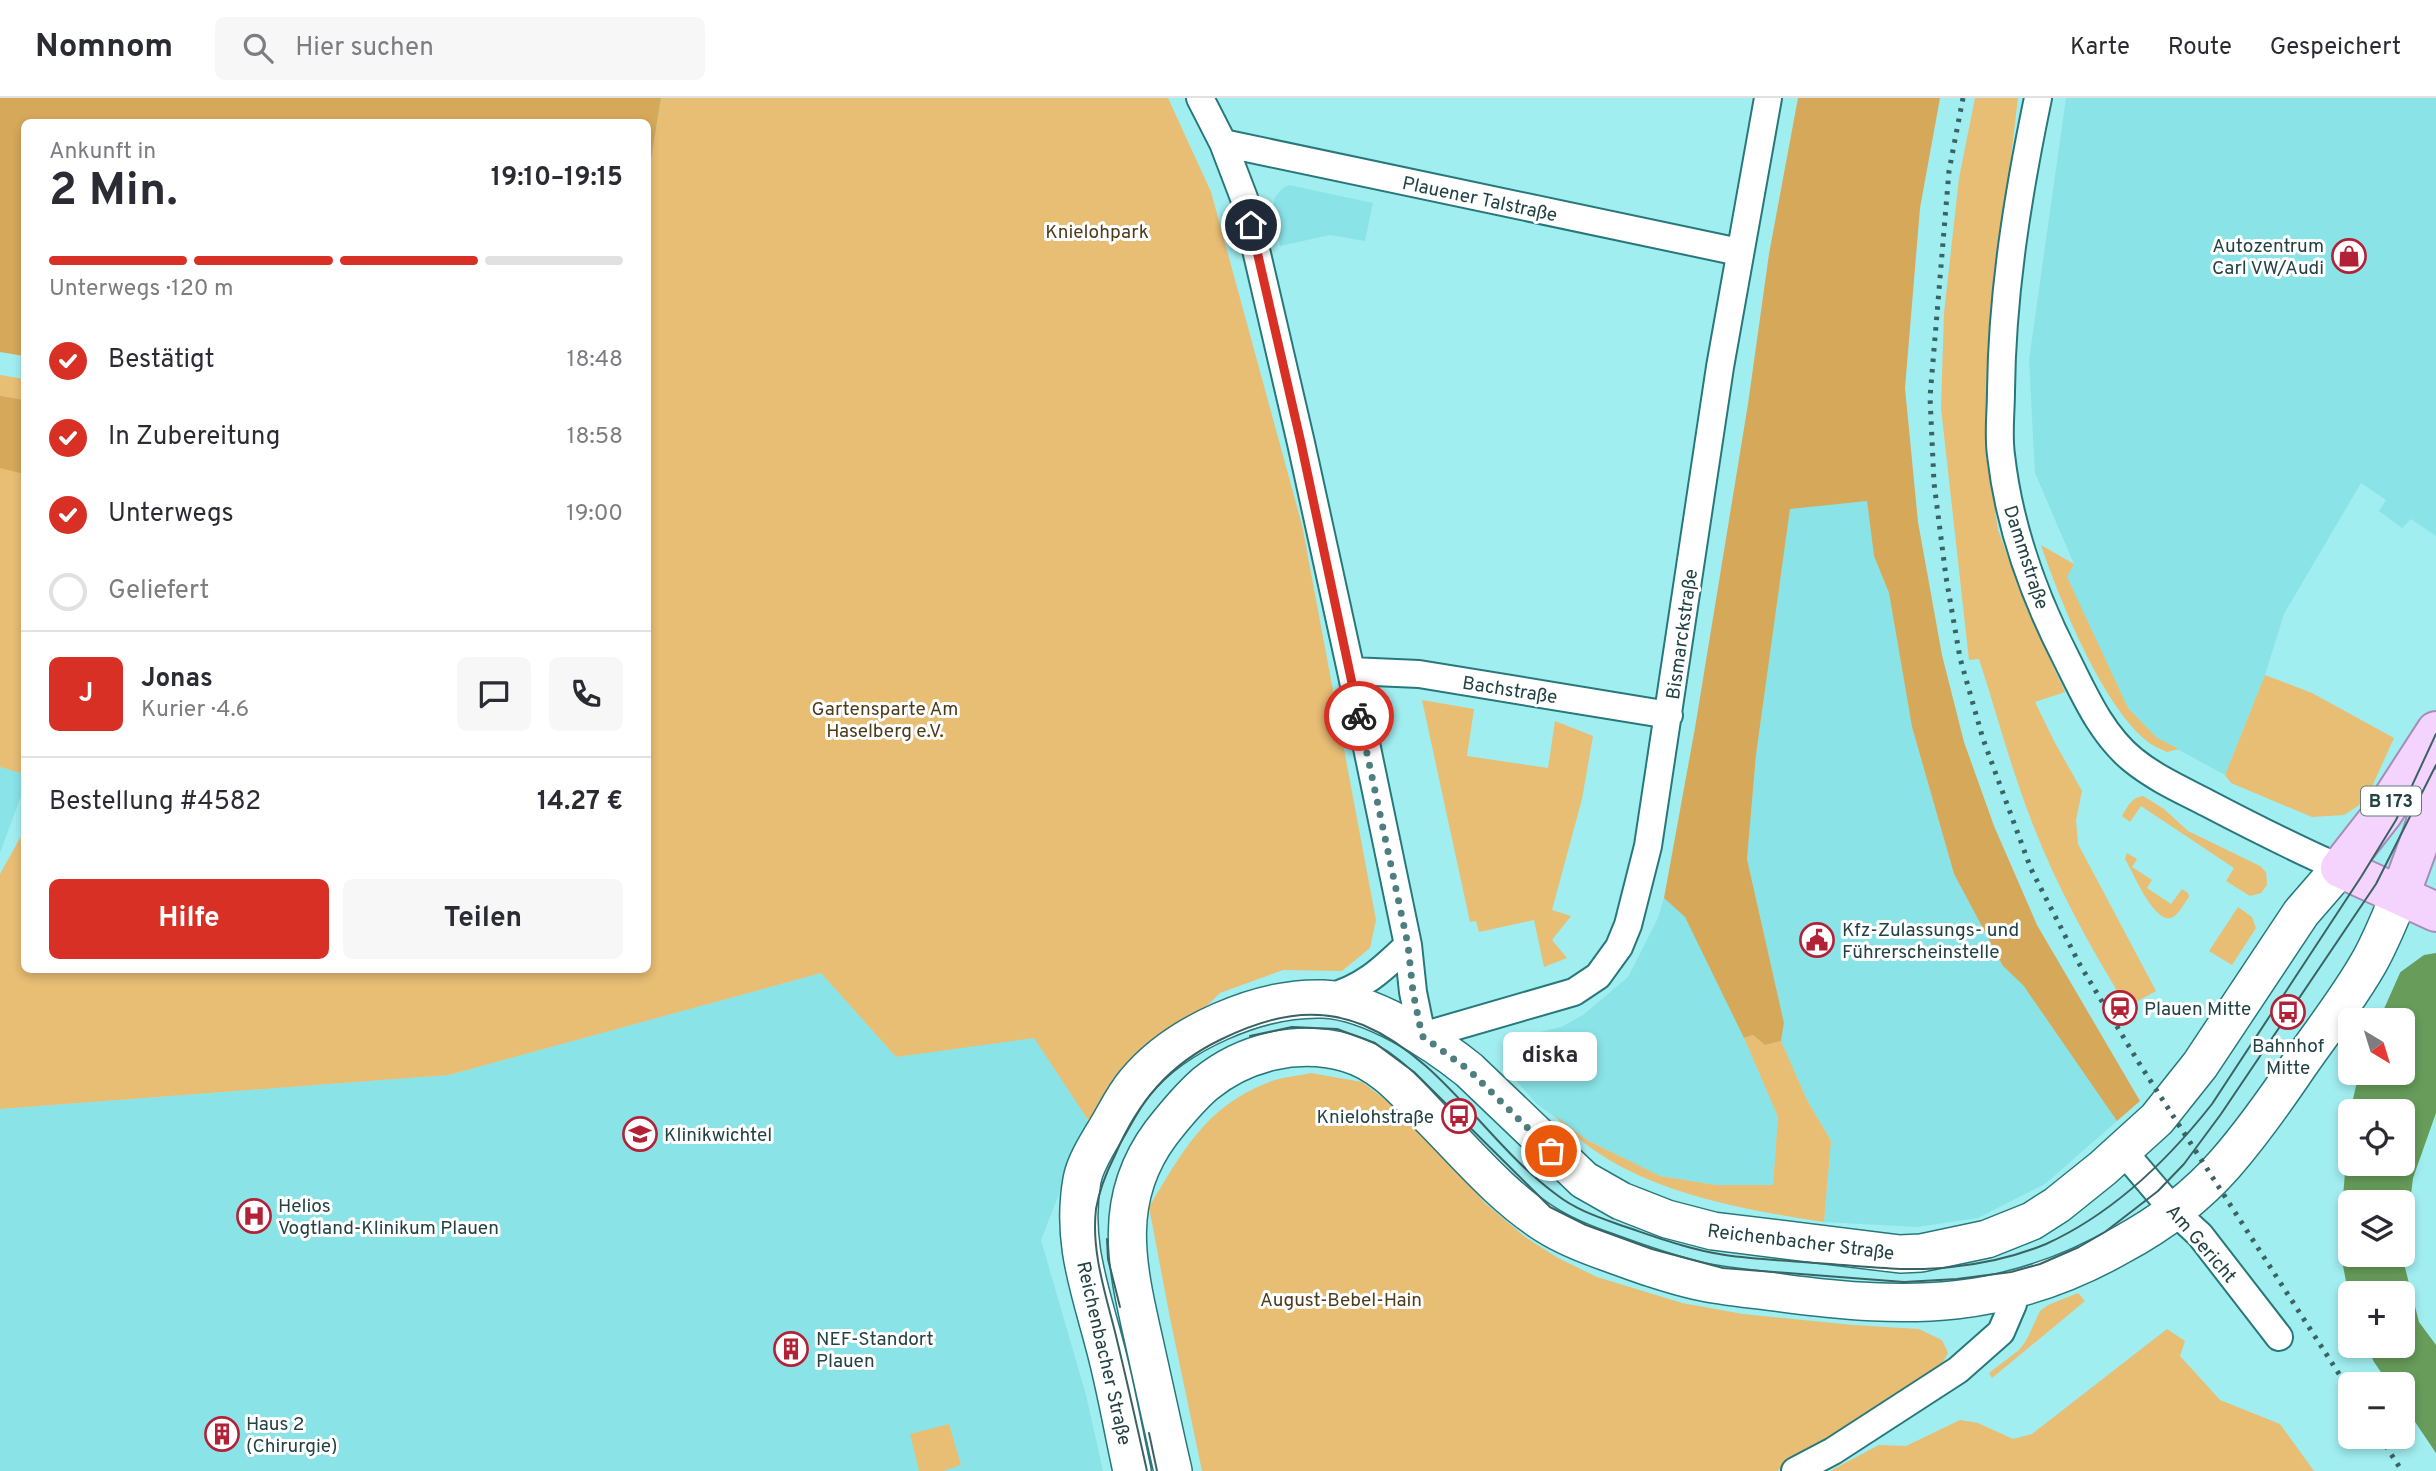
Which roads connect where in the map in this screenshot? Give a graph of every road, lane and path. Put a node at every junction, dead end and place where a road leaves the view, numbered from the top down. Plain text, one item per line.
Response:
1 (1768, 98) edge
2 (2038, 98) edge
3 (1208, 104) edge
4 (1223, 144) junction
5 (1738, 252) junction
6 (1351, 671) junction
7 (1669, 715) junction
8 (2436, 730) edge
9 (2436, 789) edge
10 (2340, 867) junction
11 (2417, 903) edge
12 (1408, 945) junction
13 (1324, 999) junction
14 (1422, 1036) junction
15 (1386, 1073) junction
16 (2123, 1151) junction
17 (2174, 1211) junction
18 (2013, 1291) junction
19 (2279, 1337) dead end
20 (1132, 1471) edge
21 (1173, 1471) edge
22 (1796, 1471) edge

1 - 5 street, Bismarckstraße
2 - 10 street, Dammstraße
3 - 4 street
4 - 5 street, Plauener Talstraße
4 - 6 street
5 - 7 street, Bismarckstraße
6 - 7 street, Bachstraße
6 - 12 street
7 - 14 street, Bismarckstraße
8 - 10 main road, Reichenbacher Straße / B 173
9 - 11 main road, Reichenbacher Straße / B 173
10 - 11 main road
10 - 16 street, Reichenbacher Straße
11 - 17 street, Reichenbacher Straße
12 - 13 street
12 - 14 street
13 - 14 street, Reichenbacher Straße
13 - 20 street, Reichenbacher Straße
14 - 15 street
14 - 16 street, Reichenbacher Straße
15 - 18 street, Reichenbacher Straße
15 - 21 street, Reichenbacher Straße
16 - 17 street, Am Gericht
17 - 18 street, Reichenbacher Straße
17 - 19 street, Am Gericht
18 - 22 street

